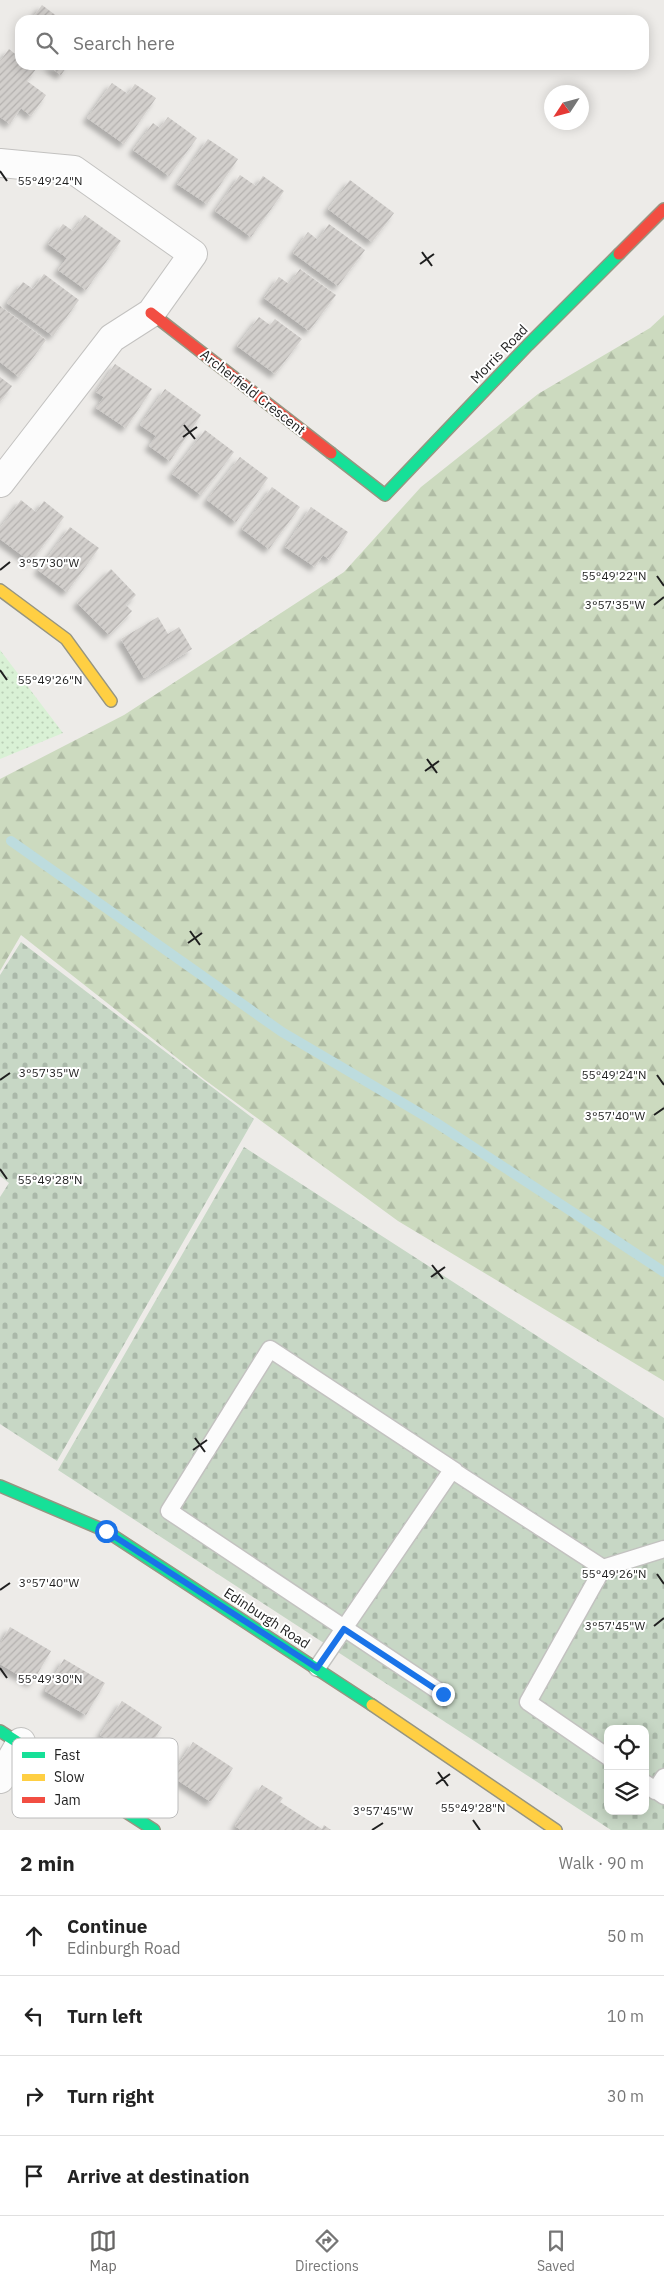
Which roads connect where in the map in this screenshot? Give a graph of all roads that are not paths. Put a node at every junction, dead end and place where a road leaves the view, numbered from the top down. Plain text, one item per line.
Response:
1 (0, 163) edge
2 (664, 209) edge
3 (151, 313) junction
4 (355, 470) joint
5 (0, 482) edge
6 (0, 590) edge
7 (111, 701) dead end
8 (456, 1471) junction
9 (0, 1486) edge
10 (664, 1549) edge
11 (604, 1568) junction
12 (344, 1629) junction
13 (317, 1668) junction
14 (443, 1694) dead end
15 (10, 1737) edge
16 (604, 1754) edge
17 (0, 1779) edge
18 (135, 1818) edge
19 (154, 1830) edge
20 (556, 1830) edge

1 - 3 street
2 - 4 street, Morris Road
3 - 4 street, Archerfield Crescent
3 - 5 street
6 - 7 street
8 - 11 lane
8 - 12 lane
8 - 12 lane
9 - 13 street, Edinburgh Road
10 - 11 lane
11 - 16 lane
12 - 13 lane
12 - 14 lane
13 - 20 street, Edinburgh Road
15 - 17 street
18 - 19 street

